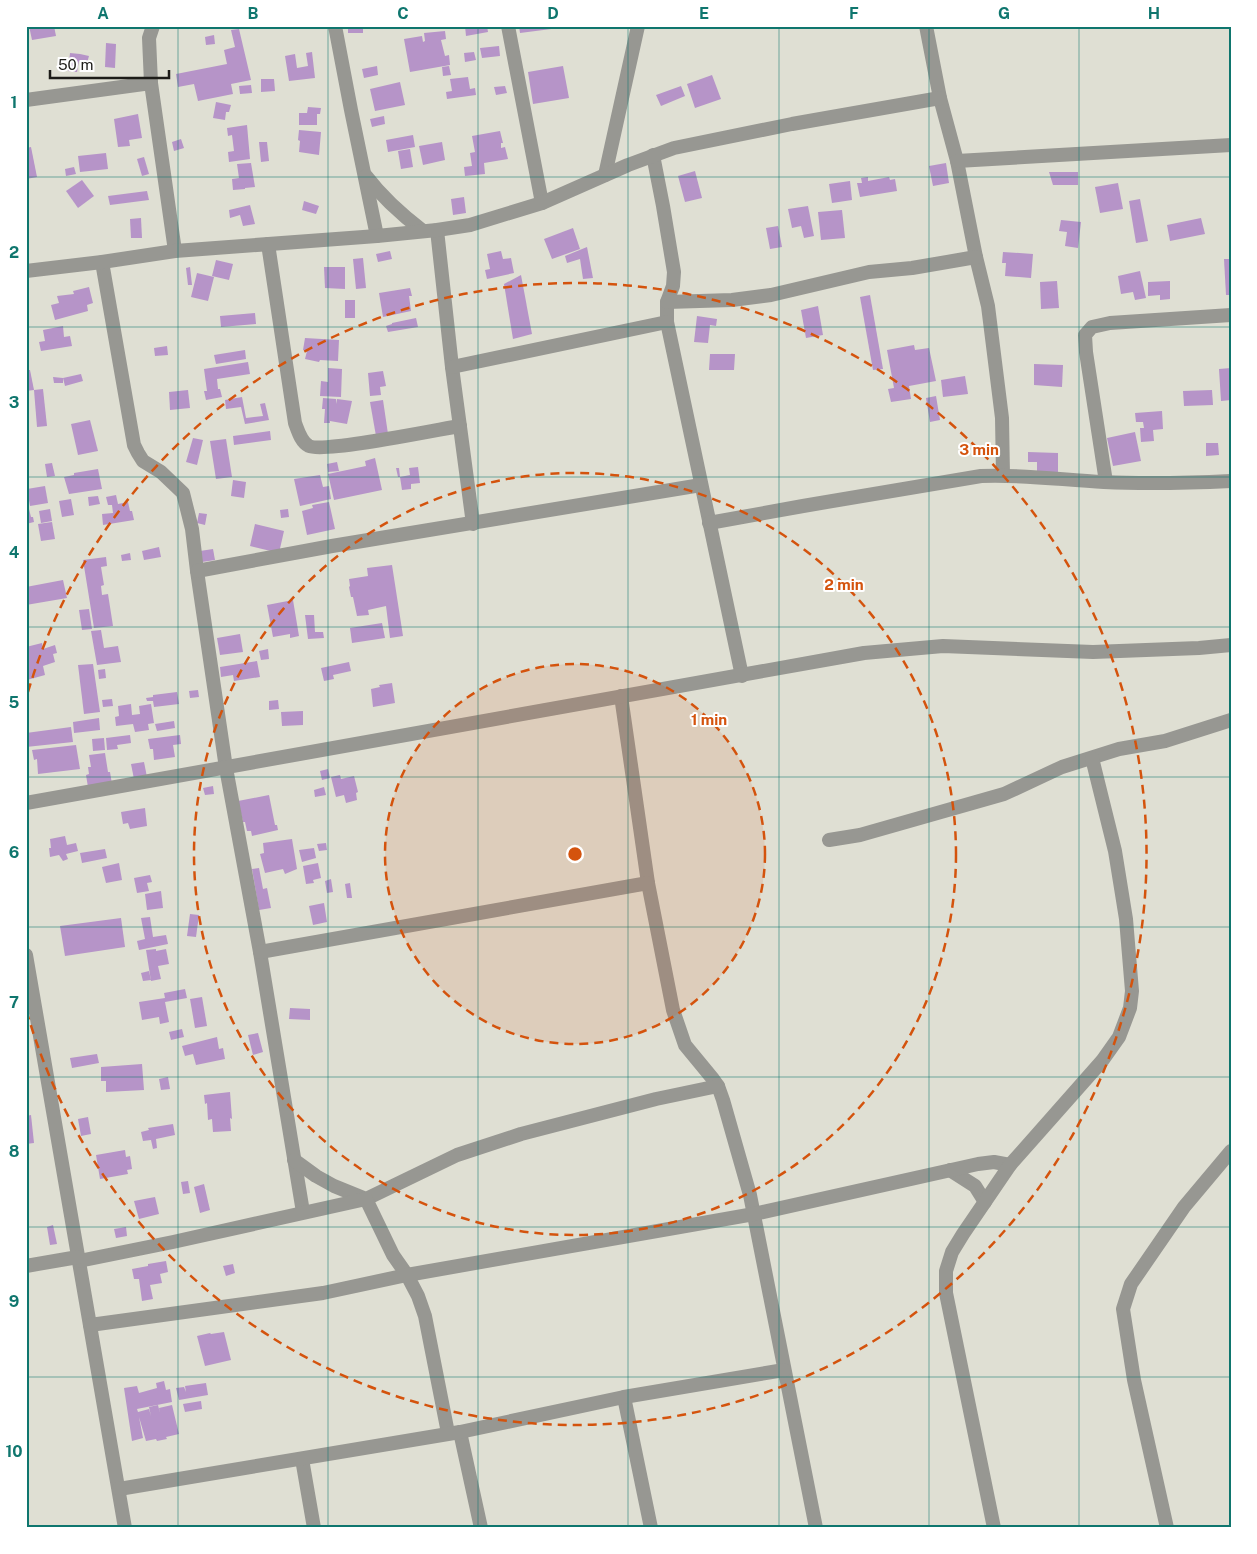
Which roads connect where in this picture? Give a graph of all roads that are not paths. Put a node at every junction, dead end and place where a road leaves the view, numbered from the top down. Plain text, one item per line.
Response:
1 (152, 26) edge
2 (336, 26) edge
3 (508, 26) edge
4 (638, 26) edge
5 (926, 26) edge
6 (151, 83) junction
7 (940, 98) junction
8 (26, 100) edge
9 (1231, 145) edge
10 (653, 155) junction
11 (957, 161) junction
12 (364, 173) junction
13 (605, 175) junction
14 (542, 203) junction
15 (430, 230) junction
16 (377, 236) junction
17 (268, 244) junction
18 (175, 250) junction
19 (976, 257) junction
20 (102, 262) junction
21 (26, 270) edge
22 (667, 302) junction
23 (1231, 315) edge
24 (666, 322) junction
25 (452, 367) junction
26 (460, 426) junction
27 (1004, 475) junction
28 (1231, 480) edge
29 (1106, 482) junction
30 (701, 486) junction
31 (473, 524) junction
32 (709, 524) junction
33 (197, 571) junction
34 (1231, 645) edge
35 (742, 676) junction
36 (621, 696) junction
37 (1231, 720) edge
38 (1092, 758) junction
39 (226, 768) junction
40 (26, 803) edge
41 (829, 840) dead end
42 (648, 884) junction
43 (260, 952) junction
44 (26, 954) edge
45 (718, 1086) junction
46 (1231, 1151) edge
47 (294, 1160) junction
48 (1010, 1165) junction
49 (950, 1170) junction
50 (366, 1199) junction
51 (985, 1202) junction
52 (303, 1212) junction
53 (754, 1214) junction
54 (79, 1259) junction
55 (26, 1266) edge
56 (407, 1275) junction
57 (90, 1325) junction
58 (784, 1370) junction
59 (624, 1397) junction
60 (454, 1432) junction
61 (302, 1458) junction
62 (119, 1489) junction
63 (125, 1528) edge
64 (314, 1528) edge
65 (480, 1528) edge
66 (651, 1528) edge
67 (816, 1528) edge
68 (994, 1528) edge
69 (1167, 1528) edge

1 - 6 street
2 - 12 street
3 - 14 street
4 - 13 street
5 - 7 street
6 - 8 street
6 - 18 street
7 - 10 street
7 - 11 street
9 - 11 street
10 - 13 street
10 - 22 street
11 - 19 street
12 - 15 street
12 - 16 street
13 - 14 street
14 - 15 street
15 - 16 street
15 - 25 street
16 - 17 street
17 - 18 street
17 - 26 street
18 - 20 street
19 - 22 street
19 - 27 street
20 - 21 street
20 - 33 street
22 - 24 street
23 - 29 street
24 - 25 street
24 - 30 street
25 - 26 street
26 - 31 street
27 - 29 street
27 - 32 street
28 - 29 street
30 - 31 street
30 - 32 street
31 - 33 street
32 - 35 street
33 - 39 street
34 - 35 street
35 - 36 street
36 - 39 street
36 - 42 street
37 - 38 street
38 - 41 street
38 - 48 street
39 - 40 street
39 - 43 street
42 - 43 street
42 - 45 street
43 - 47 street
44 - 54 street
45 - 50 street
45 - 53 street
46 - 69 street
47 - 50 street
47 - 52 street
48 - 49 street
48 - 51 street
49 - 51 street
49 - 53 street
50 - 52 street
50 - 56 street
51 - 68 street
52 - 54 street
53 - 56 street
53 - 58 street
54 - 55 street
54 - 57 street
56 - 57 street
56 - 60 street
57 - 62 street
58 - 59 street
58 - 67 street
59 - 60 street
59 - 66 street
60 - 61 street
60 - 65 street
61 - 62 street
61 - 64 street
62 - 63 street

